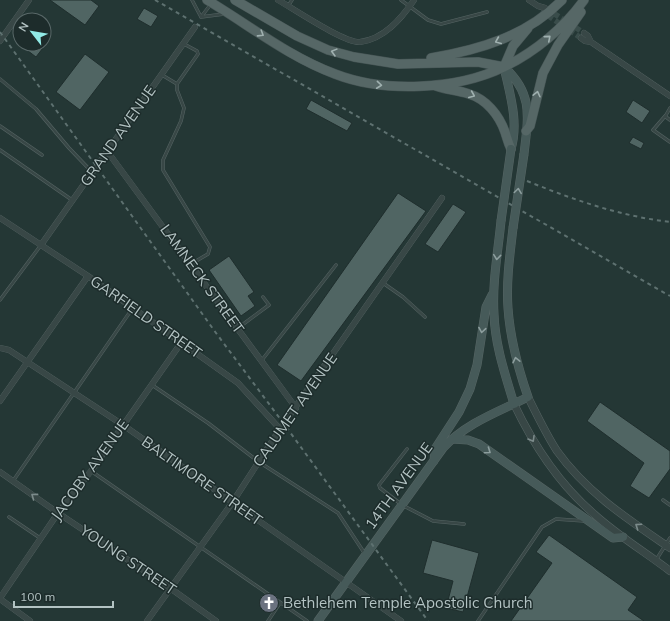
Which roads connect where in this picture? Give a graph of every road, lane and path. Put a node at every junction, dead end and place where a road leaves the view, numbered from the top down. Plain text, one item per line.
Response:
1 (29, 0) edge
2 (192, 0) edge
3 (235, 0) edge
4 (278, 0) edge
5 (292, 0) edge
6 (401, 0) edge
7 (414, 0) edge
8 (529, 0) edge
9 (543, 0) edge
10 (562, 0) edge
11 (211, 1) edge
12 (583, 1) edge
13 (288, 6) junction
14 (410, 6) junction
15 (487, 12) dead end
16 (228, 13) junction
17 (201, 18) junction
18 (532, 23) junction
19 (195, 27) dead end
20 (583, 36) tunnel mouth
21 (0, 41) edge
22 (184, 44) junction
23 (414, 63) junction
24 (504, 67) junction
25 (162, 75) junction
26 (0, 79) edge
27 (177, 84) junction
28 (434, 86) junction
29 (670, 96) edge
30 (670, 108) edge
31 (666, 114) junction
32 (670, 120) edge
33 (1, 127) edge
34 (526, 130) junction
35 (0, 132) edge
36 (670, 142) edge
37 (512, 149) junction
38 (0, 150) edge
39 (107, 151) junction
40 (42, 155) dead end
41 (92, 172) junction
42 (442, 198) dead end
43 (72, 201) junction
44 (0, 218) edge
45 (41, 245) junction
46 (191, 264) junction
47 (336, 265) dead end
48 (88, 276) junction
49 (383, 283) junction
50 (493, 293) junction
51 (263, 297) dead end
52 (0, 300) edge
53 (133, 308) junction
54 (425, 316) dead end
55 (238, 328) junction
56 (181, 342) junction
57 (0, 348) edge
58 (262, 360) junction
59 (28, 362) junction
60 (151, 385) junction
61 (74, 393) junction
62 (528, 397) junction
63 (0, 401) edge
64 (514, 404) junction
65 (296, 408) junction
66 (123, 425) junction
67 (280, 429) junction
68 (452, 439) junction
69 (407, 448) dead end
70 (434, 461) junction
71 (259, 462) junction
72 (91, 471) junction
73 (0, 472) edge
74 (13, 481) junction
75 (663, 500) dead end
76 (232, 503) junction
77 (402, 505) junction
78 (670, 505) edge
79 (58, 513) junction
80 (9, 517) dead end
81 (589, 521) junction
82 (464, 524) dead end
83 (624, 537) junction
84 (40, 538) junction
85 (670, 538) edge
86 (199, 547) junction
87 (668, 547) edge
88 (366, 555) junction
89 (656, 560) junction
90 (670, 571) edge
91 (346, 583) junction
92 (170, 588) junction
93 (0, 598) edge
94 (280, 603) junction
95 (30, 621) edge
96 (147, 621) edge
97 (216, 621) edge
98 (268, 621) edge
99 (307, 621) edge
100 (318, 621) edge
101 (401, 621) edge
102 (478, 621) edge

1 - 21 street
2 - 17 lane
23 -> 3 main road
4 - 13 street
5 - 13 lane
6 - 14 lane
7 - 14 street
8 - 9 street
10 - 18 main road
11 - 16 main road
11 - 17 lane
24 -> 12 main road
34 -> 12 main road
13 - 14 street
14 - 15 lane
16 - 17 lane
16 -> 28 main road
18 -> 23 main road
18 - 24 main road
19 - 22 street, GRAND AVENUE
20 - 29 street
22 - 25 street, GRAND AVENUE
22 - 27 lane
23 - 24 main road
24 - 28 main road
24 - 34 main road
24 - 37 main road
25 - 27 lane
25 - 39 street, GRAND AVENUE
26 - 41 lane
27 - 46 lane
28 -> 37 main road
30 - 31 lane
31 - 32 lane
31 - 36 lane
33 - 35 lane
33 - 40 lane
62 -> 34 main road, bridge
37 -> 50 main road, bridge
38 - 43 lane
39 - 41 street, GRAND AVENUE
39 - 46 street, LAMNECK STREET
41 - 43 street, GRAND AVENUE
42 - 49 street, CALUMET AVENUE
43 - 45 street, GRAND AVENUE
44 - 45 street, GARFIELD STREET
45 - 48 street, GARFIELD STREET
45 - 52 lane
46 - 55 street, LAMNECK STREET
47 - 58 lane
48 - 53 street, GARFIELD STREET
48 - 59 street
49 - 54 lane
49 - 65 street, CALUMET AVENUE
50 - 64 main road
50 -> 70 main road
51 - 55 lane
53 - 56 street, GARFIELD STREET
53 - 61 lane
55 - 58 street, LAMNECK STREET
56 - 60 street, JACOBY AVENUE
56 - 67 street, GARFIELD STREET
57 - 59 street, BALTIMORE STREET
58 - 65 street, LAMNECK STREET
59 - 61 street, BALTIMORE STREET
59 - 63 street
60 - 66 street, JACOBY AVENUE
60 - 71 lane
61 - 66 street, BALTIMORE STREET
61 - 74 lane
62 - 64 main road, 14TH AVENUE
87 -> 62 street
64 - 68 main road, 14TH AVENUE
64 -> 83 street
65 - 67 street, CALUMET AVENUE
66 - 72 street, JACOBY AVENUE
66 - 76 street, BALTIMORE STREET
67 - 71 street, CALUMET AVENUE
68 - 70 main road, 14TH AVENUE
68 -> 81 main road
69 - 77 lane
70 - 77 main road, 14TH AVENUE
71 - 76 street, CALUMET AVENUE
71 - 88 lane
72 - 79 street, JACOBY AVENUE
72 - 86 lane
73 - 74 street, YOUNG STREET
79 -> 74 street, YOUNG STREET
75 - 78 lane
76 - 86 street, CALUMET AVENUE
76 - 91 street, BALTIMORE STREET
77 - 82 lane
77 - 88 main road, 14TH AVENUE
79 - 84 street, JACOBY AVENUE
79 - 92 street, YOUNG STREET
80 - 84 lane
81 - 83 main road
81 - 102 lane
83 - 89 street
84 - 93 street, JACOBY AVENUE
85 - 87 lane
86 - 92 street, CALUMET AVENUE
86 - 94 lane
87 - 89 lane
88 - 91 main road, 14TH AVENUE
89 - 90 street
91 - 100 main road, 14TH AVENUE
91 - 101 street, BALTIMORE STREET
92 - 96 street, CALUMET AVENUE
92 - 97 street, YOUNG STREET
93 - 95 street
94 - 98 lane
94 - 99 lane

